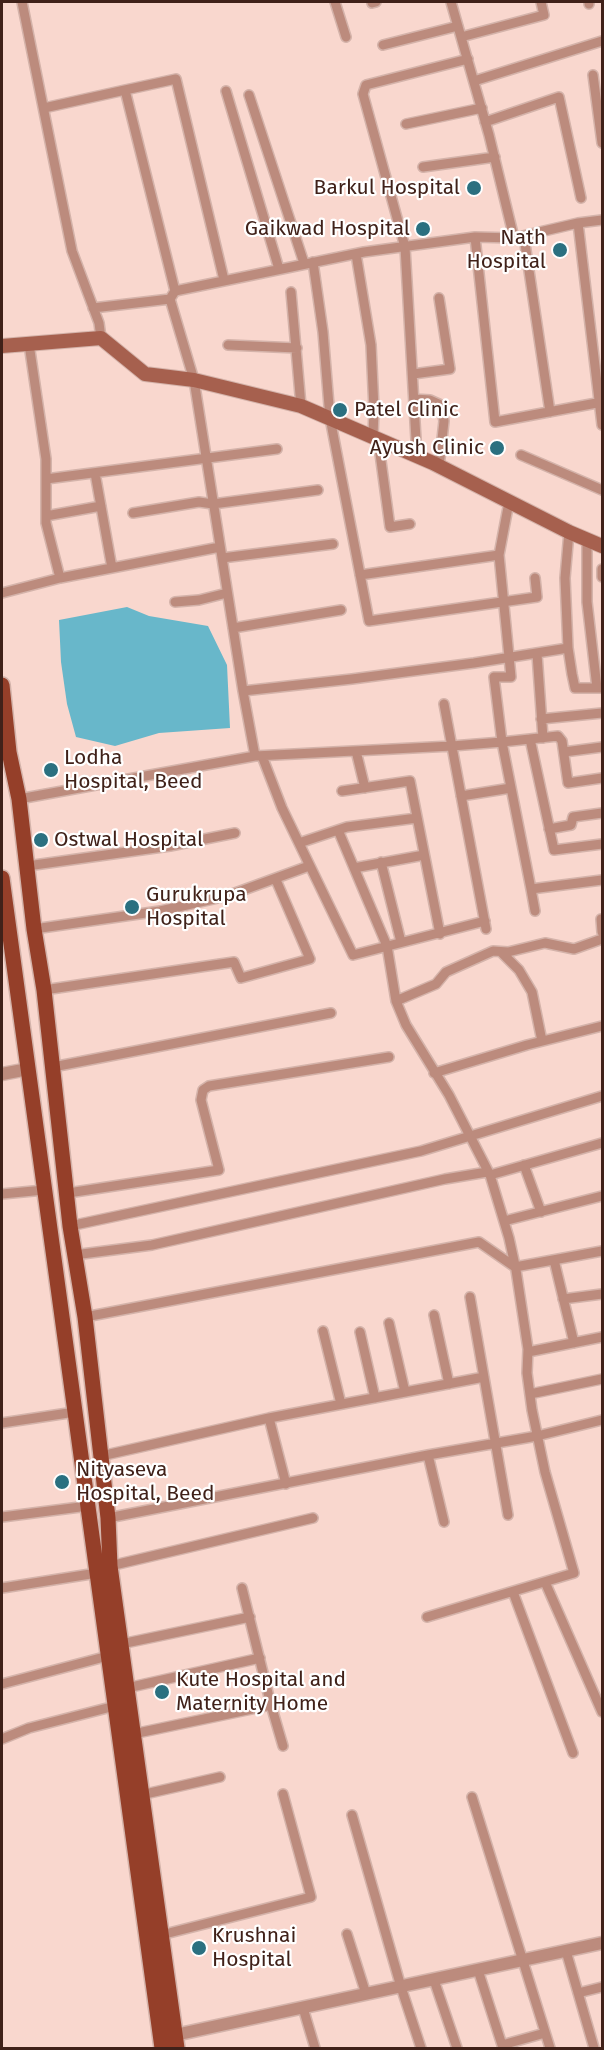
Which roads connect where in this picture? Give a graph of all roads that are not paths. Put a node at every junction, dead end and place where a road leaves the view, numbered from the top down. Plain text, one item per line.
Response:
1 (22, 2) edge
2 (335, 2) edge
3 (451, 2) edge
4 (541, 2) edge
5 (458, 26) junction
6 (346, 37) dead end
7 (461, 37) junction
8 (603, 41) edge
9 (383, 45) dead end
10 (468, 59) junction
11 (593, 75) dead end
12 (474, 81) junction
13 (125, 90) junction
14 (226, 91) dead end
15 (249, 95) dead end
16 (44, 108) junction
17 (482, 108) junction
18 (485, 122) junction
19 (406, 123) dead end
20 (602, 138) edge
21 (495, 157) junction
22 (423, 168) dead end
23 (581, 198) dead end
24 (603, 220) edge
25 (578, 223) junction
26 (475, 237) junction
27 (519, 238) junction
28 (405, 247) junction
29 (356, 254) junction
30 (308, 262) junction
31 (279, 268) junction
32 (224, 280) junction
33 (291, 292) dead end
34 (173, 295) junction
35 (439, 298) dead end
36 (93, 308) junction
37 (101, 338) junction
38 (29, 344) junction
39 (228, 345) dead end
40 (2, 346) edge
41 (297, 348) junction
42 (413, 374) junction
43 (194, 380) junction
44 (414, 399) junction
45 (601, 402) edge
46 (301, 406) junction
47 (550, 412) junction
48 (330, 418) junction
49 (603, 426) edge
50 (375, 438) junction
51 (277, 449) dead end
52 (521, 455) dead end
53 (417, 457) junction
54 (206, 458) junction
55 (439, 467) junction
56 (95, 473) junction
57 (46, 479) junction
58 (318, 490) dead end
59 (603, 490) edge
60 (509, 502) junction
61 (213, 504) junction
62 (101, 506) junction
63 (133, 513) dead end
64 (46, 516) junction
65 (410, 524) dead end
66 (569, 532) junction
67 (587, 541) junction
68 (333, 544) dead end
69 (603, 546) edge
70 (220, 547) junction
71 (499, 555) junction
72 (222, 558) junction
73 (112, 568) junction
74 (603, 569) edge
75 (360, 575) junction
76 (603, 577) edge
77 (60, 578) junction
78 (535, 578) dead end
79 (2, 593) edge
80 (227, 593) junction
81 (175, 602) dead end
82 (502, 602) junction
83 (341, 610) dead end
84 (233, 628) junction
85 (568, 648) junction
86 (537, 654) junction
87 (509, 658) junction
88 (2, 685) edge
89 (600, 688) edge
90 (243, 690) junction
91 (444, 704) dead end
92 (603, 713) edge
93 (541, 719) junction
94 (543, 738) junction
95 (530, 739) junction
96 (502, 742) junction
97 (452, 747) junction
98 (603, 747) edge
99 (356, 751) junction
100 (564, 752) junction
101 (258, 756) junction
102 (603, 778) edge
103 (365, 788) junction
104 (511, 788) junction
105 (342, 791) dead end
106 (461, 796) junction
107 (19, 799) junction
108 (603, 813) edge
109 (417, 818) junction
110 (549, 829) junction
111 (338, 830) junction
112 (235, 833) dead end
113 (299, 843) junction
114 (603, 844) edge
115 (424, 855) junction
116 (381, 862) junction
117 (27, 866) junction
118 (309, 866) junction
119 (354, 868) junction
120 (2, 878) edge
121 (276, 879) junction
122 (603, 880) edge
123 (531, 889) junction
124 (535, 911) dead end
125 (603, 918) edge
126 (34, 929) junction
127 (603, 932) edge
128 (440, 934) junction
129 (603, 939) edge
130 (401, 942) junction
131 (387, 946) junction
132 (501, 952) junction
133 (44, 990) junction
134 (396, 1000) junction
135 (331, 1013) dead end
136 (603, 1026) edge
137 (542, 1041) junction
138 (389, 1057) dead end
139 (53, 1067) junction
140 (28, 1069) junction
141 (434, 1073) junction
142 (2, 1074) edge
143 (603, 1096) edge
144 (470, 1136) junction
145 (603, 1143) edge
146 (524, 1165) junction
147 (488, 1173) junction
148 (44, 1190) junction
149 (68, 1193) junction
150 (2, 1194) edge
151 (603, 1196) edge
152 (541, 1212) junction
153 (504, 1221) junction
154 (70, 1226) junction
155 (603, 1251) edge
156 (74, 1255) junction
157 (554, 1260) junction
158 (515, 1266) junction
159 (603, 1294) edge
160 (470, 1297) dead end
161 (563, 1299) junction
162 (434, 1315) dead end
163 (85, 1317) junction
164 (389, 1323) dead end
165 (323, 1330) dead end
166 (360, 1332) dead end
167 (603, 1337) edge
168 (574, 1343) junction
169 (528, 1352) junction
170 (484, 1377) junction
171 (603, 1379) edge
172 (449, 1384) junction
173 (405, 1392) junction
174 (530, 1394) junction
175 (375, 1398) junction
176 (341, 1404) junction
177 (75, 1412) junction
178 (268, 1418) junction
179 (603, 1420) edge
180 (2, 1423) edge
181 (537, 1436) junction
182 (495, 1443) junction
183 (428, 1455) junction
184 (101, 1456) junction
185 (286, 1484) junction
186 (88, 1506) junction
187 (508, 1515) dead end
188 (2, 1517) edge
189 (108, 1518) junction
190 (313, 1518) dead end
191 (444, 1522) dead end
192 (104, 1569) junction
193 (545, 1582) junction
194 (2, 1588) edge
195 (242, 1588) dead end
196 (513, 1592) junction
197 (250, 1617) junction
198 (426, 1617) dead end
199 (121, 1644) junction
200 (108, 1656) junction
201 (260, 1658) junction
202 (2, 1684) edge
203 (127, 1688) junction
204 (271, 1705) junction
205 (115, 1706) junction
206 (603, 1712) edge
207 (133, 1734) junction
208 (2, 1739) edge
209 (283, 1746) dead end
210 (573, 1753) dead end
211 (220, 1777) dead end
212 (141, 1794) junction
213 (283, 1794) dead end
214 (472, 1797) dead end
215 (352, 1815) dead end
216 (347, 1934) dead end
217 (161, 1935) junction
218 (603, 1943) edge
219 (566, 1951) junction
220 (521, 1961) junction
221 (478, 1970) junction
222 (434, 1980) junction
223 (401, 1987) junction
224 (603, 1987) edge
225 (578, 1993) junction
226 (366, 1994) junction
227 (303, 2008) junction
228 (545, 2033) junction
229 (176, 2042) edge
230 (162, 2049) edge
231 (315, 2049) edge
232 (421, 2049) edge
233 (457, 2049) edge
234 (549, 2049) edge
235 (594, 2049) edge

1 - 16 street
2 - 6 street
3 - 5 street
4 - 7 street
5 - 7 street
5 - 9 street
7 - 10 street
8 - 12 street
10 - 12 street
10 - 28 street
11 - 20 street
12 - 17 street
13 - 16 street
13 - 32 street
13 - 34 street
14 - 31 street
15 - 30 street
16 - 36 street
17 - 18 street
17 - 19 street
18 - 21 street
18 - 23 street
21 - 22 street
21 - 27 street
24 - 25 street
25 - 27 street
25 - 45 street
26 - 27 street
26 - 28 street
26 - 47 street
27 - 47 street
28 - 29 street
28 - 42 street
29 - 30 street
29 - 50 street
30 - 31 street
30 - 48 street
31 - 32 street
32 - 34 street
33 - 41 street
34 - 36 street
34 - 43 street
35 - 42 street
36 - 37 street
37 - 38 main road
37 - 43 main road
38 - 40 main road
38 - 57 street
39 - 41 street
41 - 46 street
42 - 44 street
43 - 46 main road
43 - 54 street
44 - 53 street
44 - 55 street
45 - 47 street
45 - 49 street
46 - 48 main road
48 - 50 main road
48 - 75 street
50 - 53 main road
50 - 65 street
51 - 54 street
52 - 59 street
53 - 55 main road
54 - 56 street
54 - 61 street
55 - 60 main road
56 - 57 street
56 - 62 street
57 - 64 street
58 - 61 street
60 - 66 main road
60 - 71 street
61 - 63 street
61 - 70 street
62 - 64 street
62 - 73 street
64 - 77 street
66 - 67 main road
66 - 85 street
67 - 69 main road
67 - 89 street
68 - 72 street
70 - 72 street
70 - 73 street
71 - 75 street
71 - 82 street
72 - 80 street
73 - 77 street
74 - 76 street
75 - 82 street
77 - 79 street
78 - 82 street
80 - 81 street
80 - 84 street
82 - 87 street
83 - 84 street
84 - 90 street
85 - 86 street
85 - 89 street
86 - 87 street
86 - 93 street
87 - 90 street
87 - 96 street
88 - 107 main road
90 - 101 street
91 - 97 street
92 - 93 street
93 - 94 street
94 - 95 street
94 - 100 street
95 - 96 street
95 - 110 street
96 - 97 street
96 - 104 street
97 - 99 street
97 - 106 street
98 - 100 street
99 - 101 street
99 - 103 street
100 - 102 street
101 - 107 street
101 - 113 street
103 - 105 street
103 - 109 street
104 - 106 street
104 - 123 street
106 - 128 street
107 - 117 main road
108 - 110 street
109 - 111 street
109 - 115 street
110 - 114 street
111 - 113 street
111 - 119 street
112 - 117 street
113 - 118 street
115 - 116 street
115 - 128 street
116 - 119 street
116 - 130 street
117 - 126 main road
118 - 121 street
118 - 131 street
119 - 131 street
120 - 140 main road
121 - 126 street
121 - 133 street
122 - 123 street
123 - 124 street
125 - 127 street
126 - 133 main road
128 - 130 street
129 - 132 street
130 - 131 street
131 - 134 street
132 - 134 street
132 - 137 street
133 - 139 main road
134 - 141 street
135 - 139 street
136 - 137 street
137 - 141 street
138 - 149 street
139 - 149 main road
140 - 142 street
140 - 148 main road
141 - 144 street
143 - 144 street
144 - 147 street
144 - 154 street
145 - 146 street
146 - 147 street
146 - 152 street
147 - 153 street
147 - 156 street
148 - 150 street
148 - 177 main road
149 - 154 main road
151 - 152 street
152 - 153 street
153 - 158 street
154 - 156 main road
155 - 157 street
156 - 163 main road
157 - 158 street
157 - 161 street
158 - 163 street
158 - 169 street
159 - 161 street
160 - 170 street
161 - 168 street
162 - 172 street
163 - 184 main road
164 - 173 street
165 - 176 street
166 - 175 street
167 - 168 street
168 - 169 street
169 - 174 street
170 - 172 street
170 - 182 street
171 - 174 street
172 - 173 street
173 - 175 street
174 - 181 street
175 - 176 street
176 - 178 street
177 - 180 street
177 - 186 main road
178 - 184 street
178 - 185 street
179 - 181 street
181 - 182 street
181 - 193 street
182 - 183 street
182 - 187 street
183 - 185 street
183 - 191 street
184 - 189 main road
185 - 189 street
186 - 188 street
186 - 192 main road
189 - 192 main road
190 - 192 street
192 - 194 street
192 - 199 main road
192 - 200 main road
193 - 196 street
193 - 206 street
195 - 197 street
196 - 198 street
196 - 210 street
197 - 199 street
197 - 201 street
199 - 203 main road
200 - 202 street
200 - 205 main road
201 - 203 street
201 - 204 street
203 - 207 main road
204 - 207 street
204 - 209 street
205 - 208 street
205 - 230 main road
207 - 212 main road
211 - 212 street
212 - 217 main road
213 - 217 street
214 - 220 street
215 - 223 street
216 - 226 street
217 - 229 main road
218 - 219 street
219 - 220 street
219 - 225 street
220 - 221 street
220 - 228 street
221 - 222 street
221 - 228 street
222 - 223 street
222 - 233 street
223 - 226 street
223 - 232 street
224 - 225 street
225 - 235 street
226 - 227 street
227 - 229 street
227 - 231 street
228 - 234 street

